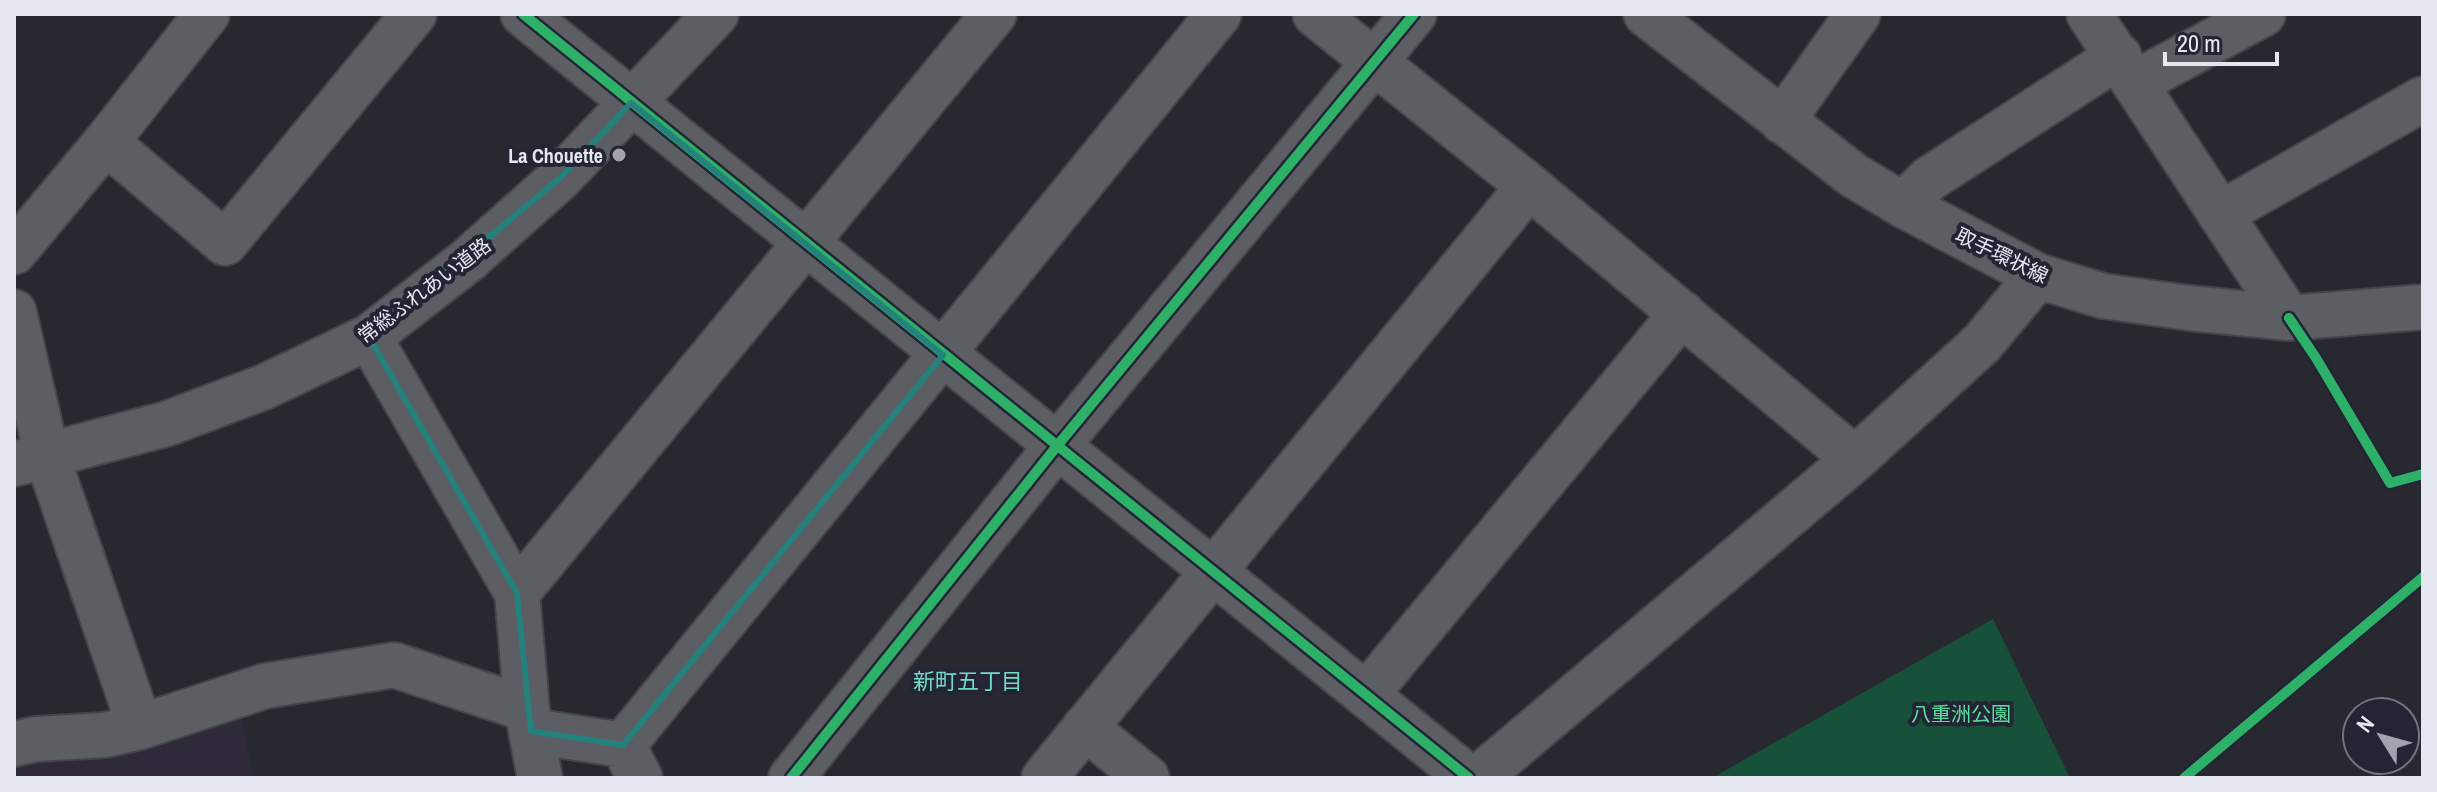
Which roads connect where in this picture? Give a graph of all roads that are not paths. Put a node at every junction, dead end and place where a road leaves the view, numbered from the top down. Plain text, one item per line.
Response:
1 (207, 14) edge
2 (414, 14) edge
3 (523, 14) edge
4 (716, 14) edge
5 (994, 14) edge
6 (1219, 14) edge
7 (1315, 14) edge
8 (1414, 14) edge
9 (1646, 14) edge
10 (1858, 14) edge
11 (2089, 14) edge
12 (2263, 14) edge
13 (1375, 62) junction
14 (2127, 69) junction
15 (2423, 99) edge
16 (631, 103) junction
17 (1782, 121) junction
18 (106, 142) junction
19 (1529, 186) junction
20 (1903, 205) junction
21 (2220, 214) junction
22 (806, 244) junction
23 (14, 252) edge
24 (2038, 276) junction
25 (2423, 307) edge
26 (14, 312) edge
27 (1682, 313) junction
28 (2289, 318) junction
29 (369, 337) junction
30 (943, 355) junction
31 (1057, 446) junction
32 (1855, 459) junction
33 (30, 460) edge
34 (1212, 572) junction
35 (517, 593) junction
36 (1366, 695) junction
37 (529, 720) junction
38 (140, 727) junction
39 (1085, 727) junction
40 (14, 744) edge
41 (631, 761) edge
42 (540, 778) edge
43 (791, 778) edge
44 (1044, 778) edge
45 (1147, 778) edge
46 (1469, 778) edge
47 (1478, 778) edge

1 - 18 street
2 - 18 street
3 - 16 street
4 - 16 street, 常総ふれあい道路
5 - 22 street
6 - 30 street
7 - 13 street
8 - 13 street
9 - 17 street, 取手環状線
10 - 17 street
11 - 14 street
12 - 14 street
13 - 19 street
13 - 31 street
14 - 20 street
14 - 21 street
15 - 21 street
16 - 22 street
16 - 29 street, 常総ふれあい道路
17 - 20 street, 取手環状線
18 - 23 street
19 - 27 street
19 - 34 street
20 - 24 street, 取手環状線
21 - 28 street
22 - 30 street
22 - 35 street
24 - 28 street, 取手環状線
24 - 32 street
25 - 28 street, 取手環状線
26 - 33 street
27 - 32 street
27 - 36 street
29 - 33 street, 常総ふれあい道路
29 - 35 street
30 - 31 street
30 - 41 street
31 - 34 street
31 - 43 street
32 - 47 street
33 - 38 street
34 - 36 street
34 - 39 street
35 - 37 street
36 - 46 street
37 - 38 street
37 - 41 street
37 - 42 street
38 - 40 street
39 - 44 street
39 - 45 street

